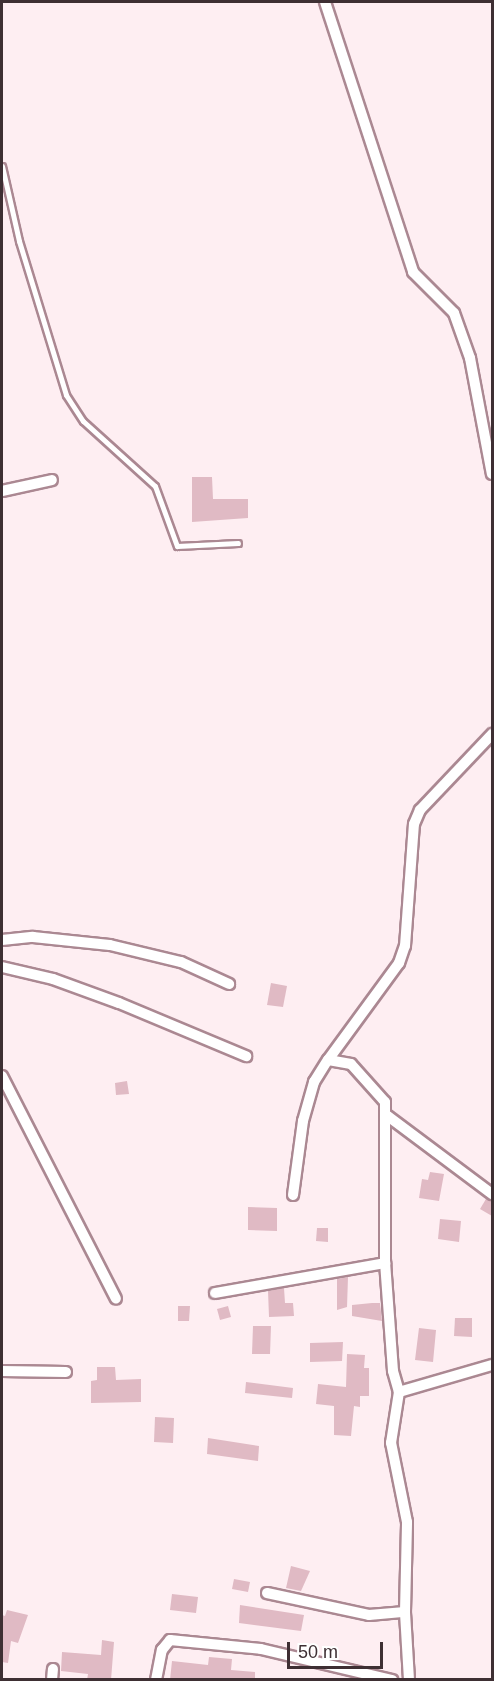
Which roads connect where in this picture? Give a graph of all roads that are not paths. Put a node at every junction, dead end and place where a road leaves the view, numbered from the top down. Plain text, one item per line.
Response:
1 (325, 2) edge
2 (2, 166) edge
3 (492, 474) edge
4 (52, 480) dead end
5 (2, 491) edge
6 (238, 543) dead end
7 (492, 734) edge
8 (2, 940) edge
9 (2, 967) edge
10 (229, 984) dead end
11 (246, 1056) dead end
12 (328, 1060) junction
13 (2, 1076) edge
14 (385, 1114) junction
15 (492, 1194) edge
16 (293, 1195) dead end
17 (385, 1263) junction
18 (215, 1293) dead end
19 (116, 1299) dead end
20 (492, 1365) edge
21 (2, 1371) edge
22 (66, 1372) dead end
23 (399, 1392) junction
24 (267, 1593) dead end
25 (405, 1612) junction
26 (156, 1680) edge
27 (392, 1680) edge
28 (409, 1680) edge

1 - 3 street
2 - 6 lane
4 - 5 street
7 - 12 street
8 - 10 street
9 - 11 street
12 - 14 street
12 - 16 street
13 - 19 street
14 - 15 street
14 - 17 street
17 - 18 street
17 - 23 street
20 - 23 street
21 - 22 street
23 - 25 street
24 - 25 street
25 - 28 street
26 - 27 street

